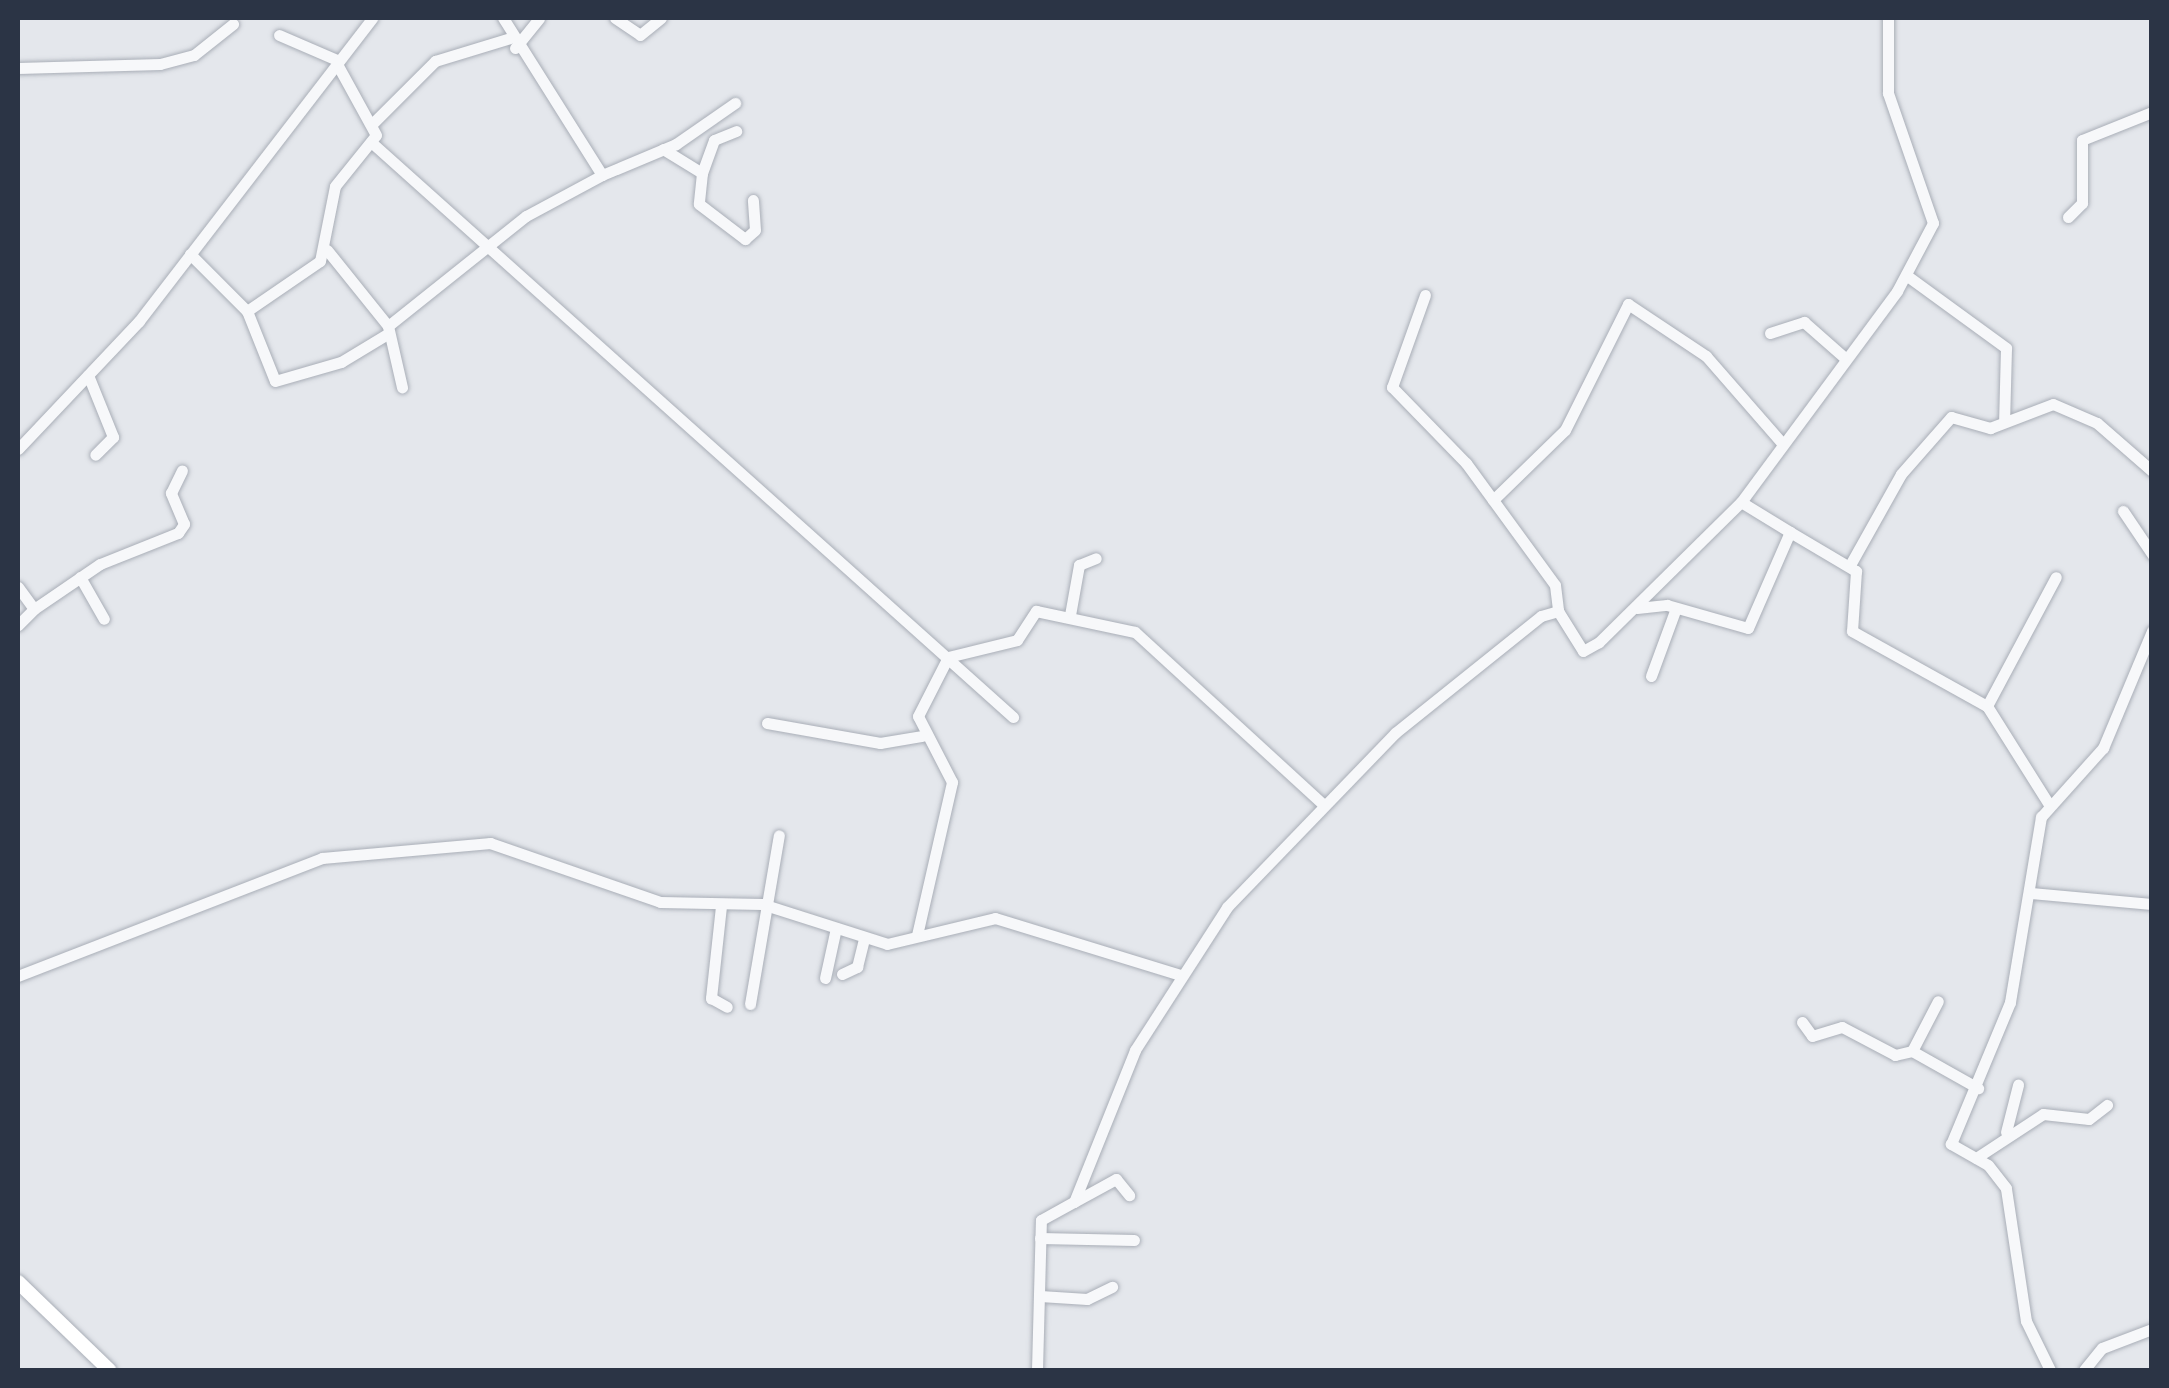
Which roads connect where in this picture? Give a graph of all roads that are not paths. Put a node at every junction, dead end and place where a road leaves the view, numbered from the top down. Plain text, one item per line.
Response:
1 (372, 18) edge
2 (503, 18) edge
3 (538, 18) edge
4 (615, 18) edge
5 (661, 18) edge
6 (1888, 18) edge
7 (233, 24) dead end
8 (280, 35) dead end
9 (512, 43) junction
10 (338, 63) junction
11 (18, 68) edge
12 (735, 103) dead end
13 (2152, 112) edge
14 (373, 123) junction
15 (736, 131) dead end
16 (371, 142) junction
17 (663, 150) junction
18 (702, 173) junction
19 (602, 174) junction
20 (754, 200) dead end
21 (2068, 217) dead end
22 (488, 246) junction
23 (327, 250) junction
24 (190, 254) junction
25 (1906, 275) junction
26 (1424, 295) dead end
27 (247, 310) junction
28 (389, 330) junction
29 (1770, 333) dead end
30 (1845, 358) junction
31 (88, 375) junction
32 (402, 387) dead end
33 (2004, 422) junction
34 (1782, 443) junction
35 (18, 449) edge
36 (94, 455) dead end
37 (182, 470) dead end
38 (2152, 472) edge
39 (1494, 500) junction
40 (1740, 502) junction
41 (2124, 511) dead end
42 (1790, 532) junction
43 (2152, 554) edge
44 (1096, 558) dead end
45 (1850, 565) junction
46 (80, 577) junction
47 (2056, 577) dead end
48 (18, 587) edge
49 (1634, 608) junction
50 (1676, 608) junction
51 (34, 609) junction
52 (1558, 611) junction
53 (1070, 616) junction
54 (104, 620) dead end
55 (18, 625) edge
56 (2152, 632) edge
57 (948, 657) junction
58 (1651, 676) dead end
59 (1987, 706) junction
60 (1013, 717) dead end
61 (767, 723) dead end
62 (922, 736) junction
63 (1323, 804) junction
64 (2048, 804) junction
65 (779, 836) dead end
66 (2031, 893) junction
67 (762, 904) junction
68 (2152, 904) edge
69 (722, 906) junction
70 (836, 928) junction
71 (917, 934) junction
72 (864, 938) junction
73 (842, 974) dead end
74 (1180, 975) junction
75 (18, 976) edge
76 (825, 978) dead end
77 (1938, 1001) dead end
78 (750, 1004) dead end
79 (727, 1007) dead end
80 (1802, 1022) dead end
81 (1912, 1051) junction
82 (2018, 1085) dead end
83 (1978, 1088) junction
84 (2107, 1105) dead end
85 (2006, 1132) junction
86 (1976, 1158) junction
87 (1129, 1194) dead end
88 (1074, 1202) junction
89 (1040, 1238) junction
90 (1134, 1240) dead end
91 (18, 1282) edge
92 (1112, 1287) dead end
93 (1040, 1296) junction
94 (2152, 1329) edge
95 (110, 1370) edge
96 (1037, 1370) edge
97 (2050, 1370) edge
98 (2084, 1370) edge

1 - 10 street
2 - 9 street
3 - 9 street
4 - 5 street
6 - 25 street
7 - 11 street
8 - 10 street
9 - 14 street
9 - 19 street
10 - 14 street
10 - 24 street
12 - 17 street
13 - 21 street
14 - 16 street
15 - 18 street
16 - 22 street
16 - 23 street
17 - 18 street
17 - 19 street
18 - 20 street
19 - 22 street
22 - 28 street
22 - 57 street
23 - 27 street
23 - 28 street
24 - 27 street
24 - 31 street
25 - 30 street
25 - 33 street
26 - 39 street
27 - 28 street
28 - 32 street
29 - 30 street
30 - 34 street
31 - 35 street
31 - 36 street
33 - 38 street
33 - 45 street
34 - 39 street
34 - 40 street
37 - 46 street
39 - 52 street
40 - 42 street
40 - 49 street
41 - 43 street
42 - 45 street
42 - 50 street
44 - 53 street
45 - 59 street
46 - 51 street
46 - 54 street
47 - 59 street
48 - 51 street
49 - 50 street
49 - 52 street
50 - 58 street
51 - 55 street
52 - 63 street
53 - 57 street
53 - 63 street
56 - 64 street
57 - 60 street
57 - 62 street
59 - 64 street
61 - 62 street
62 - 71 street
63 - 74 street
64 - 66 street
65 - 67 street
66 - 68 street
66 - 83 street
67 - 69 street
67 - 70 street
67 - 78 street
69 - 75 street
69 - 79 street
70 - 72 street
70 - 76 street
71 - 72 street
71 - 74 street
72 - 73 street
74 - 88 street
77 - 81 street
80 - 81 street
81 - 83 street
82 - 85 street
83 - 86 street
84 - 85 street
85 - 86 street
86 - 97 street
87 - 88 street
88 - 89 street
89 - 90 street
89 - 93 street
91 - 95 main road
92 - 93 street
93 - 96 street
94 - 98 street

